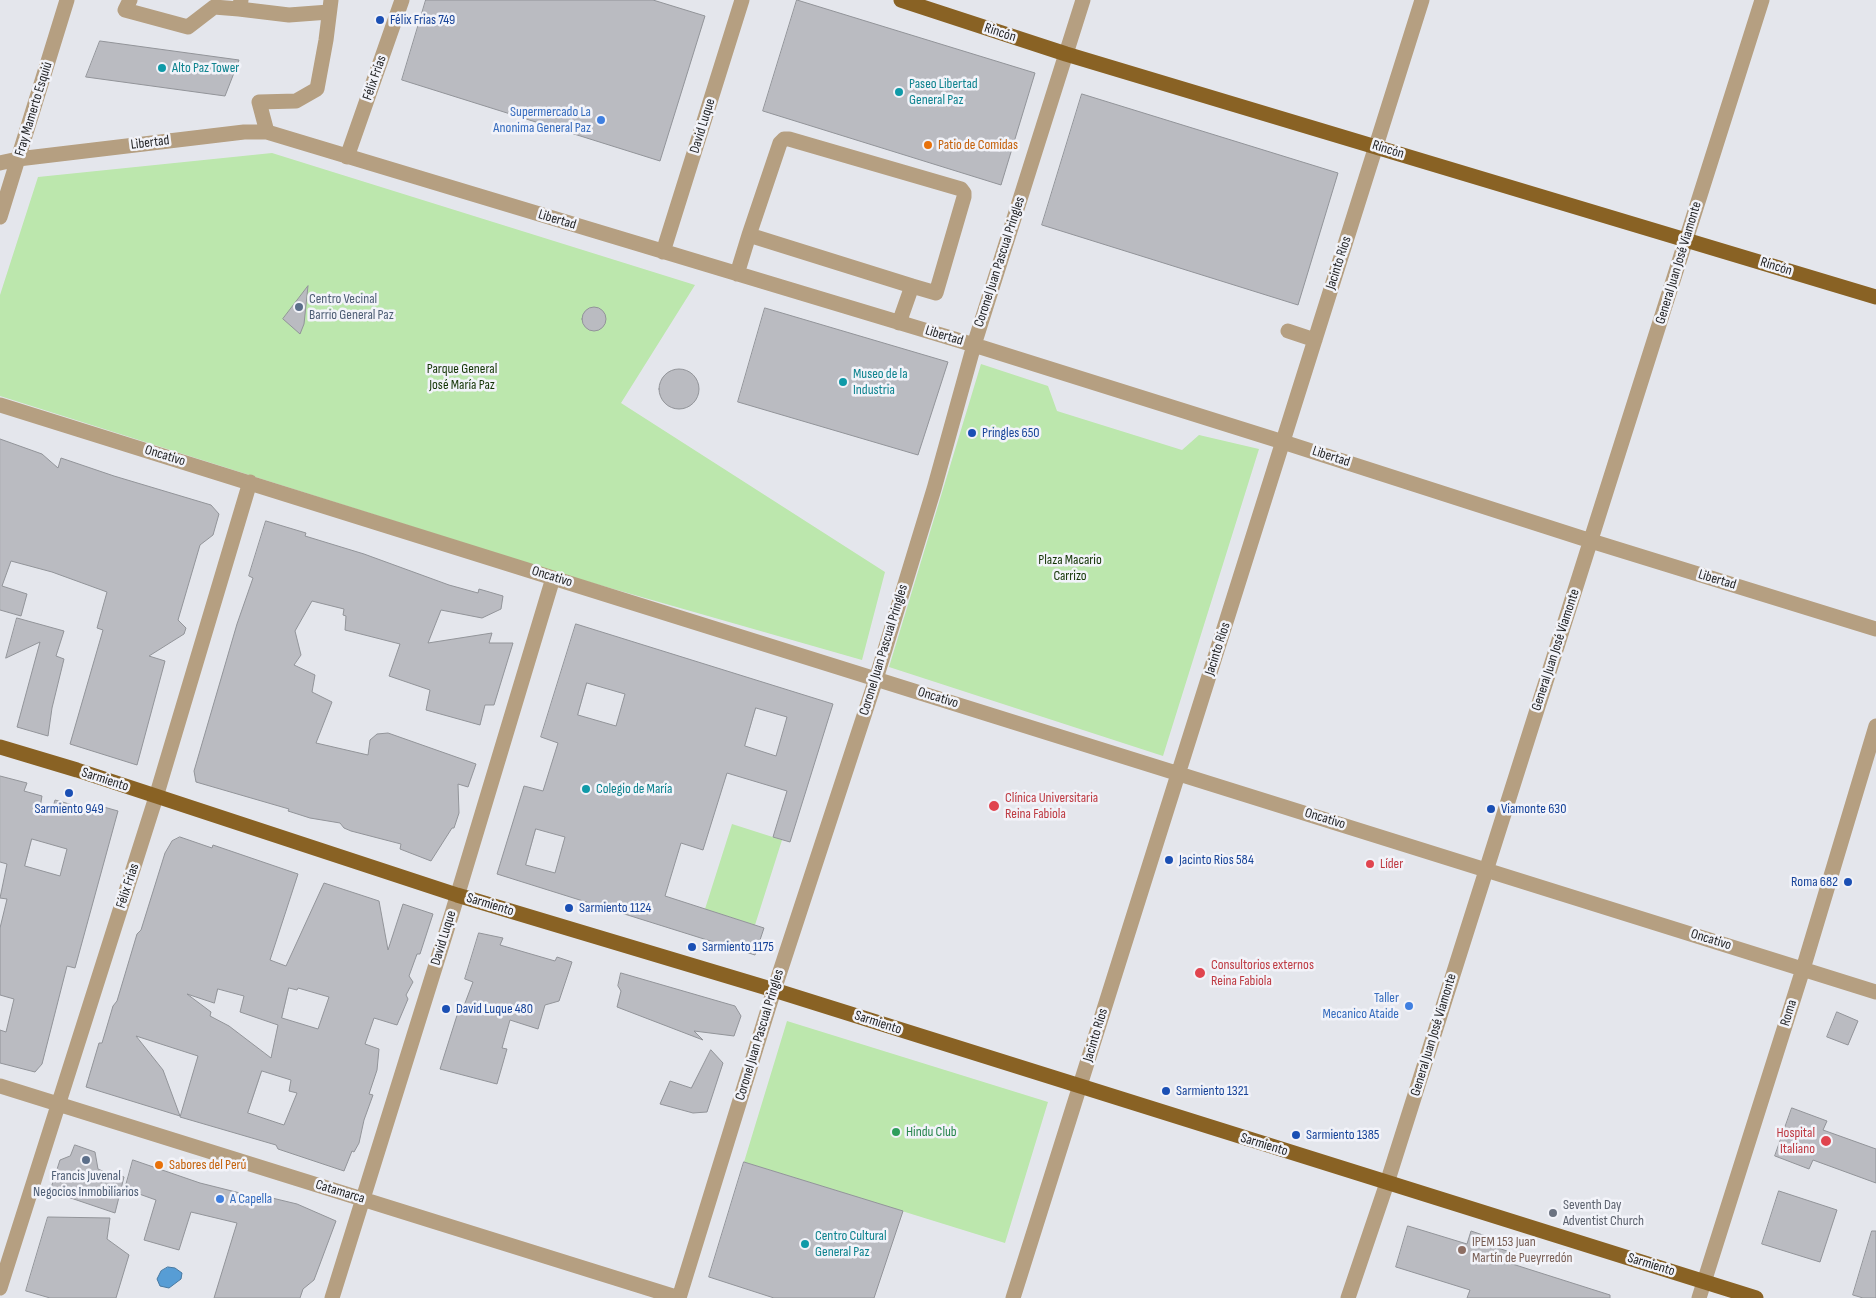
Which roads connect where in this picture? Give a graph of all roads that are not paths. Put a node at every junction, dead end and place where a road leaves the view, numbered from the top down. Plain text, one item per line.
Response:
1 (67, 0) edge
2 (130, 0) edge
3 (402, 0) edge
4 (742, 0) edge
5 (901, 0) edge
6 (1083, 0) edge
7 (1422, 0) edge
8 (1762, 0) edge
9 (240, 4) edge
10 (330, 6) edge
11 (1066, 54) junction
12 (266, 132) junction
13 (1376, 147) junction
14 (347, 157) junction
15 (18, 159) junction
16 (0, 163) edge
17 (0, 217) edge
18 (749, 235) junction
19 (1686, 240) junction
20 (663, 252) junction
21 (737, 274) junction
22 (912, 286) junction
23 (1876, 297) edge
24 (899, 323) junction
25 (1288, 331) dead end
26 (1315, 340) junction
27 (974, 345) junction
28 (0, 406) edge
29 (1283, 442) junction
30 (250, 482) junction
31 (1591, 541) junction
32 (553, 578) junction
33 (1876, 629) edge
34 (876, 679) junction
35 (1876, 726) edge
36 (0, 747) edge
37 (1178, 774) junction
38 (156, 797) junction
39 (1486, 870) junction
40 (457, 895) junction
41 (1802, 969) junction
42 (774, 990) junction
43 (1876, 992) edge
44 (0, 1086) edge
45 (1080, 1087) junction
46 (58, 1104) junction
47 (1387, 1184) junction
48 (362, 1199) junction
49 (1704, 1282) junction
50 (0, 1288) edge
51 (332, 1298) edge
52 (679, 1298) edge
53 (1013, 1298) edge
54 (1348, 1298) edge
55 (1699, 1298) edge
56 (1756, 1298) edge

1 - 15 street, Fray Mamerto Esquiú
2 - 9 street
3 - 14 street, Félix Frías
4 - 20 street, David Luque
5 - 11 main road, Rincón
6 - 11 street, Coronel Juan Pascual Pringles
7 - 13 street, Jacinto Ríos
8 - 19 street, General Juan José Viamonte
9 - 10 street
10 - 12 street
11 - 13 main road, Rincón
11 - 27 street, Coronel Juan Pascual Pringles
12 - 14 street, Libertad
12 - 15 street, Libertad
13 - 19 main road, Rincón
13 - 26 street, Jacinto Ríos
14 - 20 street, Libertad
15 - 16 street, Libertad
15 - 17 street, Fray Mamerto Esquiú
18 - 21 street
18 - 22 street
18 - 22 street
19 - 23 main road, Rincón
19 - 31 street, General Juan José Viamonte
20 - 21 street, Libertad
21 - 24 street, Libertad
22 - 24 street
24 - 27 street, Libertad
25 - 26 street
26 - 29 street, Jacinto Ríos
27 - 29 street, Libertad
27 - 34 street, Coronel Juan Pascual Pringles
28 - 30 street, Oncativo
29 - 31 street, Libertad
29 - 37 street, Jacinto Ríos
30 - 32 street, Oncativo
30 - 38 street, Félix Frías
31 - 33 street, Libertad
31 - 39 street, General Juan José Viamonte
32 - 34 street, Oncativo
32 - 40 street, David Luque
34 - 37 street, Oncativo
34 - 42 street, Coronel Juan Pascual Pringles
35 - 41 street, Roma
36 - 38 main road, Sarmiento
37 - 39 street, Oncativo
37 - 45 street, Jacinto Ríos
38 - 40 main road, Sarmiento
38 - 46 street, Félix Frías
39 - 41 street, Oncativo
39 - 47 street, General Juan José Viamonte
40 - 42 main road, Sarmiento
40 - 48 street, David Luque
41 - 43 street, Oncativo
41 - 49 street, Roma
42 - 45 main road, Sarmiento
42 - 52 street, Coronel Juan Pascual Pringles
44 - 46 street, Catamarca
45 - 47 main road, Sarmiento
45 - 53 street, Jacinto Ríos
46 - 48 street, Catamarca
46 - 50 street, Félix Frías
47 - 49 main road, Sarmiento
47 - 54 street, General Juan José Viamonte
48 - 51 street, David Luque
48 - 52 street, Catamarca
49 - 55 street, Roma
49 - 56 main road, Sarmiento

